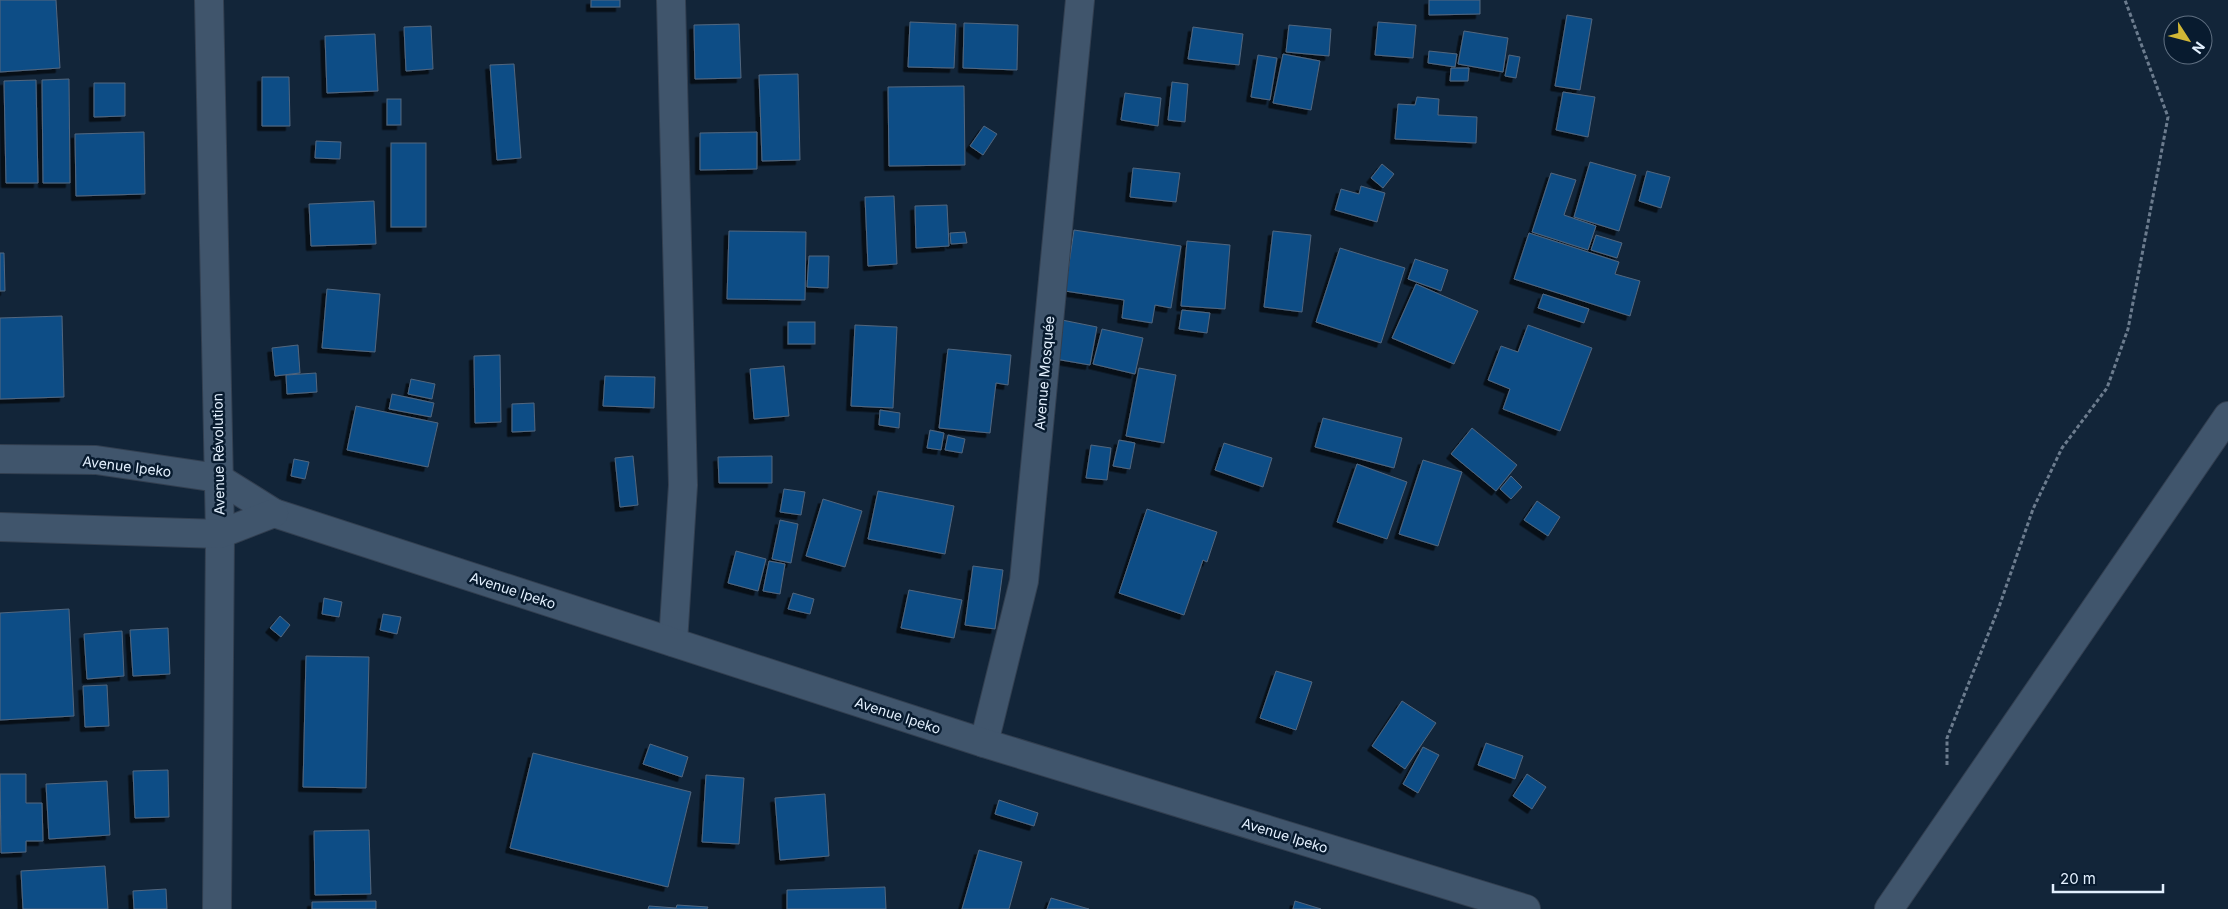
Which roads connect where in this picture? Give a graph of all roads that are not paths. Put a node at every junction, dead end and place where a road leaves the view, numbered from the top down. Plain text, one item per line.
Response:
1 (209, 0) edge
2 (671, 0) edge
3 (1080, 0) edge
4 (2228, 416) edge
5 (0, 459) edge
6 (218, 478) junction
7 (274, 513) junction
8 (0, 527) edge
9 (220, 534) junction
10 (673, 642) junction
11 (984, 743) junction
12 (217, 909) edge
13 (1526, 909) edge
14 (1888, 909) edge

1 - 6 street, Avenue Révolution
2 - 10 street
3 - 11 street, Avenue Mosquée
4 - 14 street
5 - 6 street, Avenue Ipeko
6 - 7 street, Avenue Ipeko
6 - 9 street, Avenue Révolution
7 - 9 street
7 - 10 street, Avenue Ipeko
8 - 9 street
9 - 12 street, Avenue Révolution
10 - 11 street, Avenue Ipeko
11 - 13 street, Avenue Ipeko

